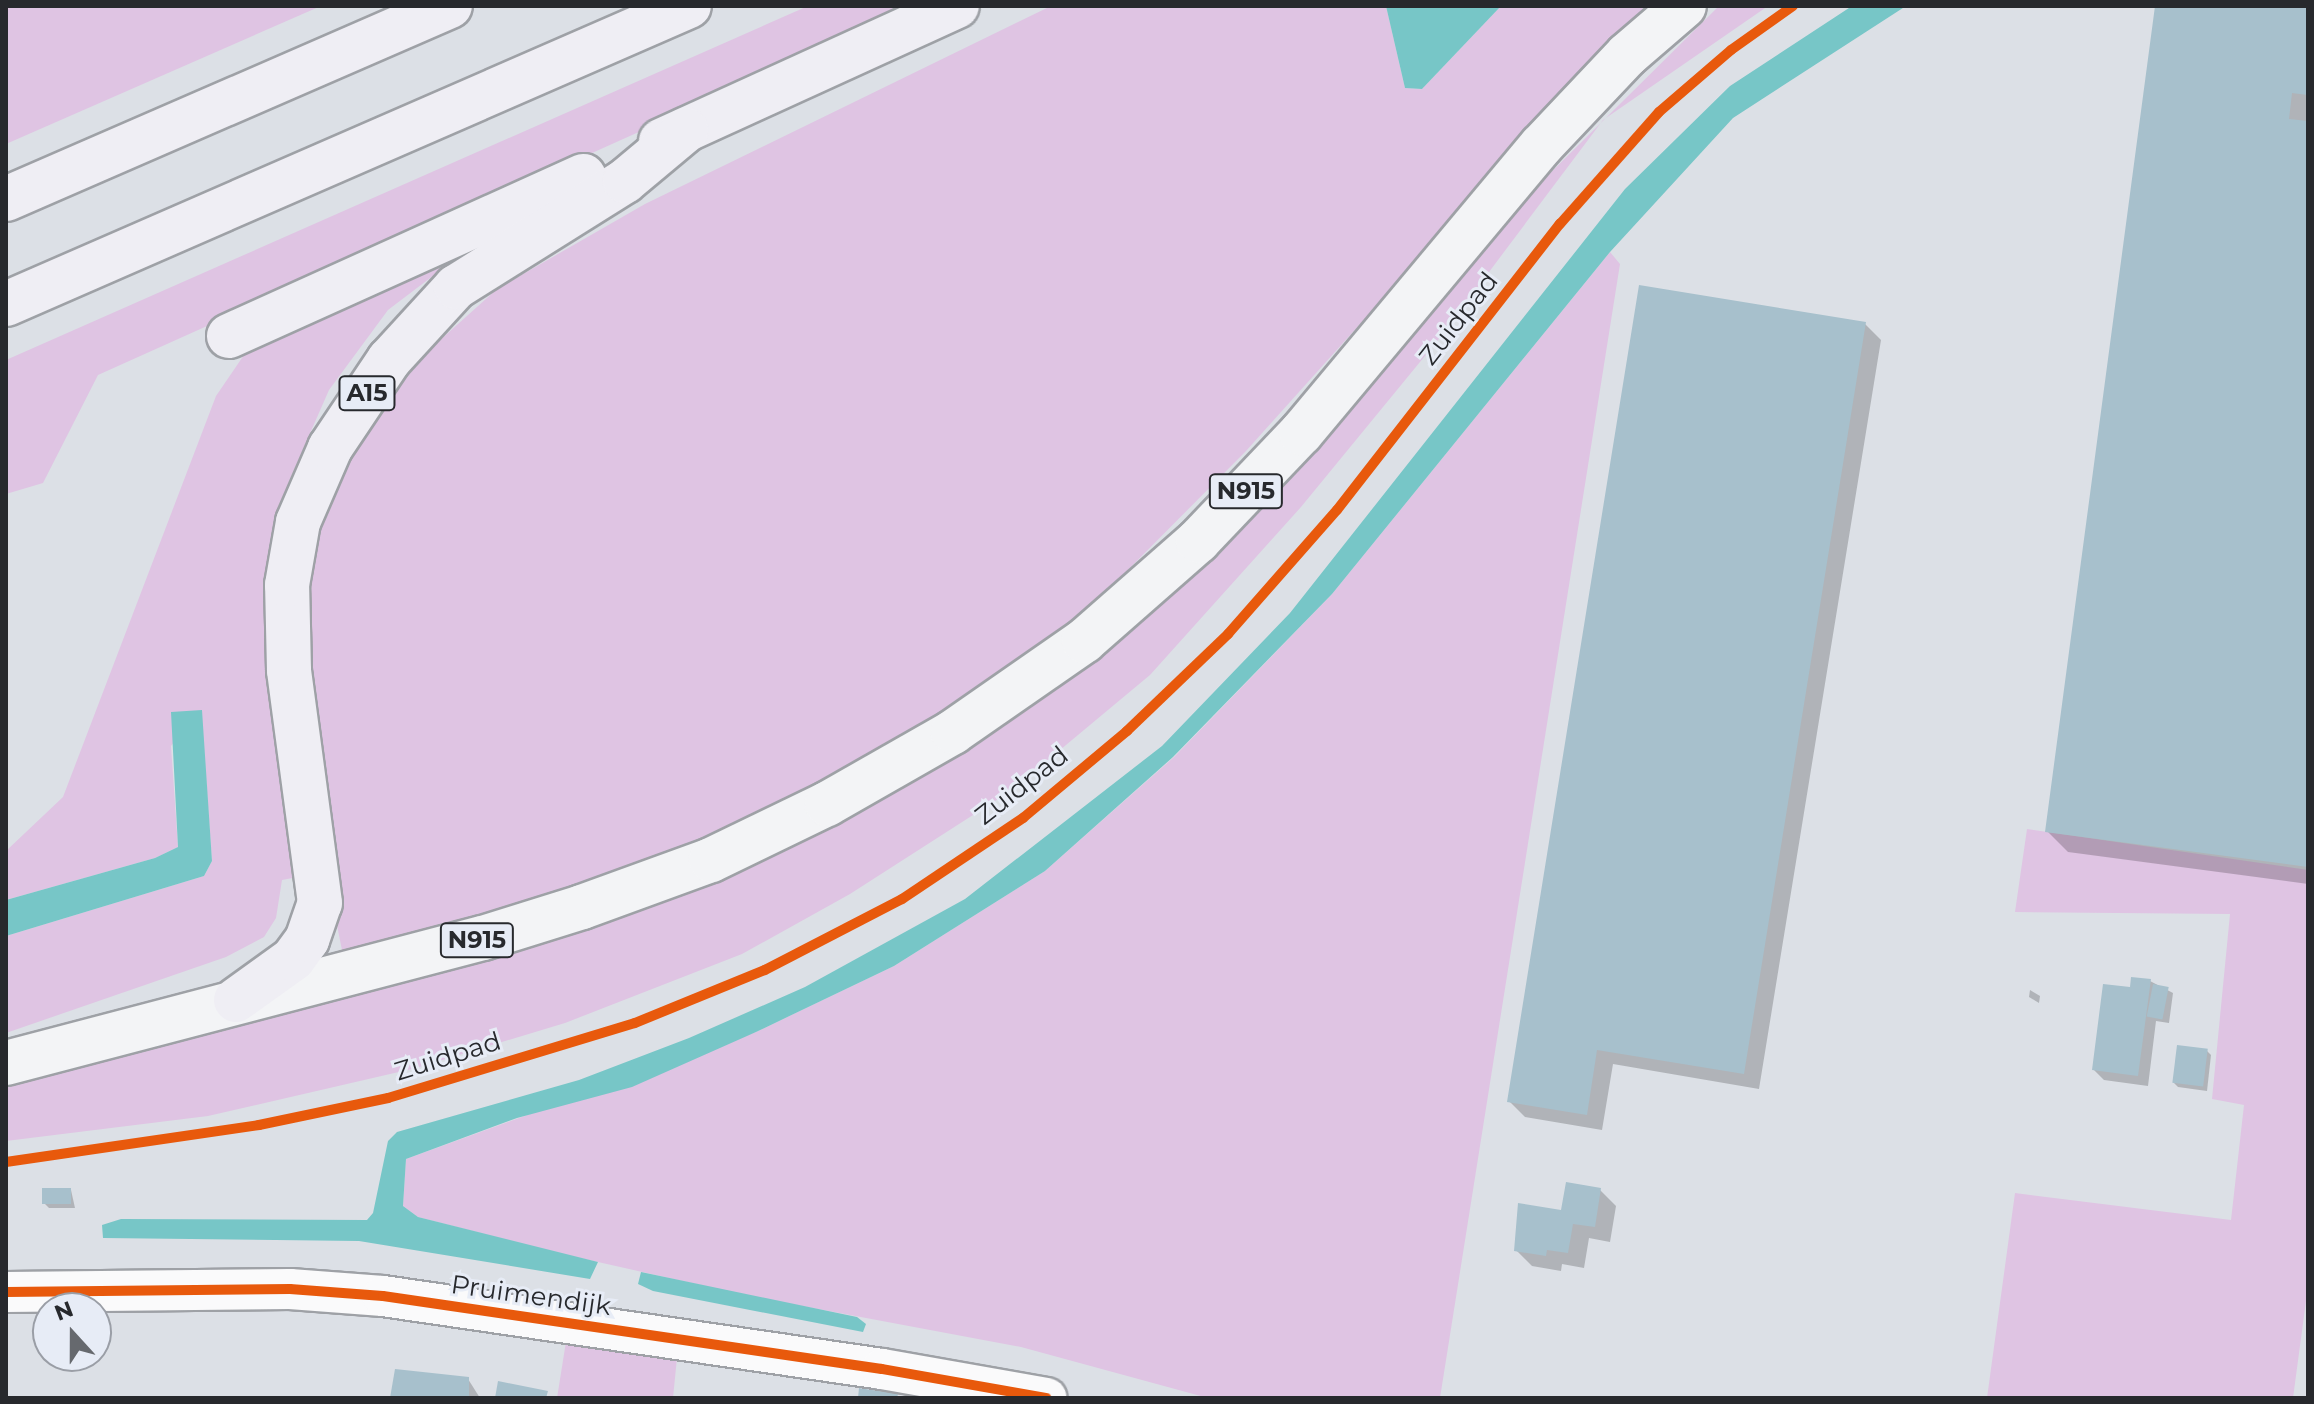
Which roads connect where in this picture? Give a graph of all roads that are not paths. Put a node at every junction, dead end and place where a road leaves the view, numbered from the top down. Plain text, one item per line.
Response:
1 (450, 6) edge
2 (689, 6) edge
3 (957, 6) edge
4 (1684, 6) edge
5 (686, 130) junction
6 (6, 199) edge
7 (6, 304) edge
8 (229, 336) dead end
9 (236, 1000) junction
10 (6, 1063) edge
11 (6, 1292) edge
12 (1046, 1398) edge

1 - 6 highway
2 - 7 highway
3 - 5 highway, A15
4 - 9 main road, N915
5 - 8 highway, A15
5 - 9 highway, A15
9 - 10 main road, N915
11 - 12 street, Pruimendijk

